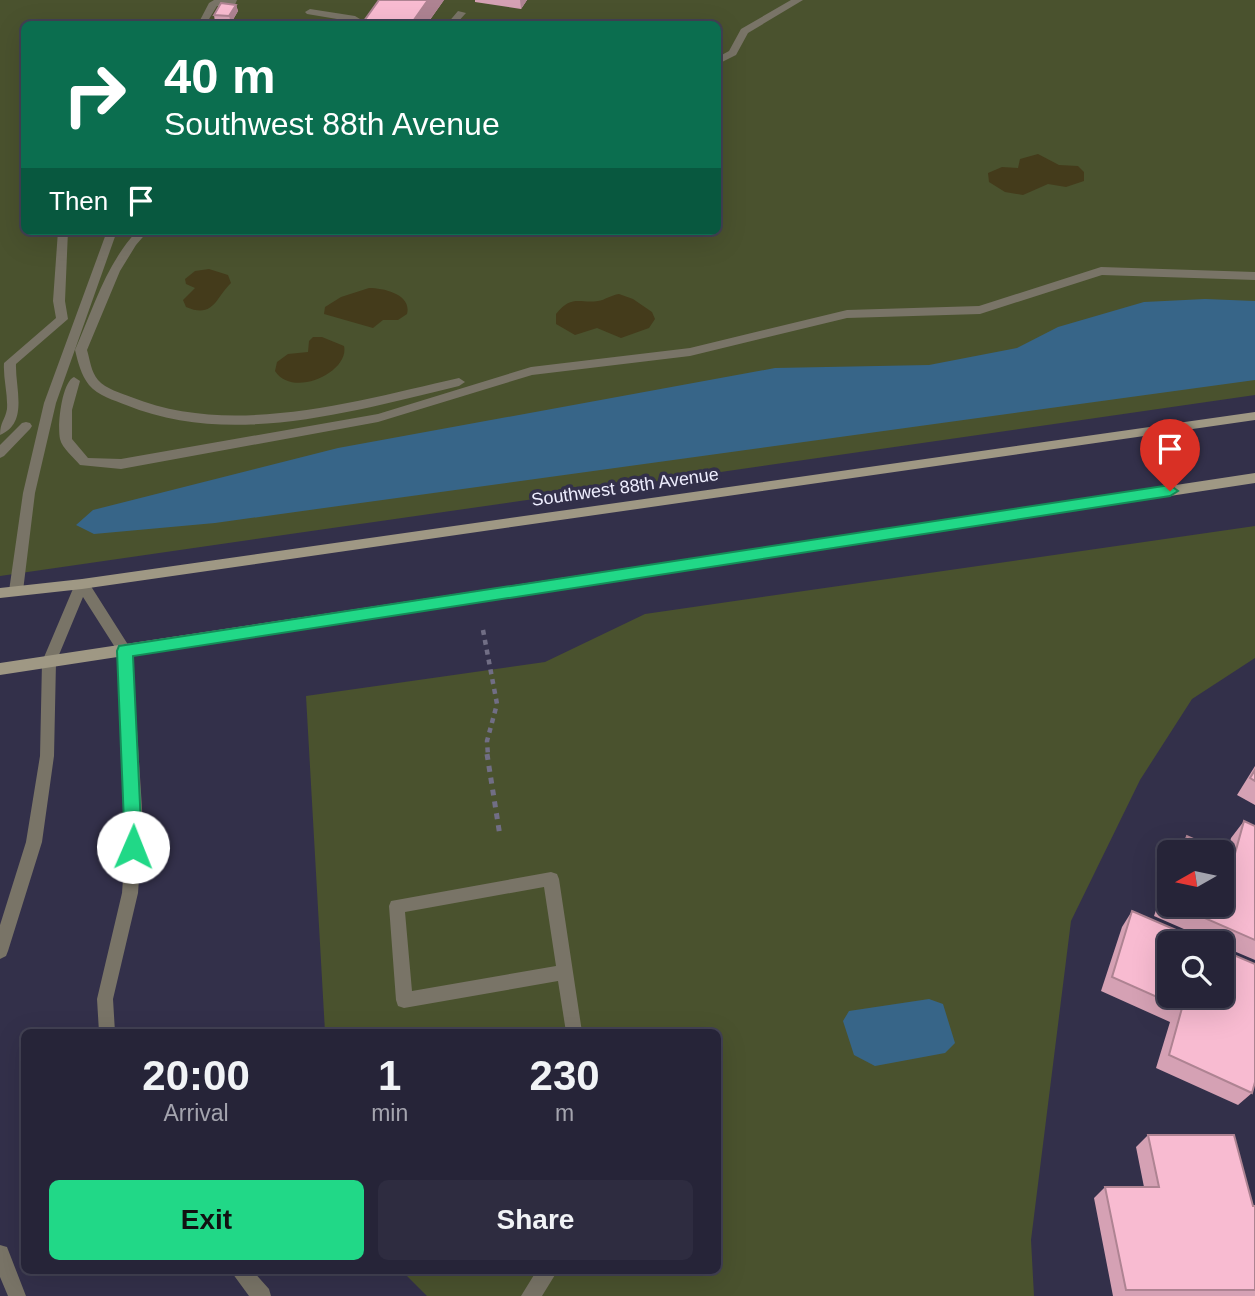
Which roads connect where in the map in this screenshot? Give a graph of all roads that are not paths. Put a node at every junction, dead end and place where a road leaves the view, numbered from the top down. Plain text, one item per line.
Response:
1 (232, 0) edge
2 (798, 0) edge
3 (310, 12) dead end
4 (461, 13) dead end
5 (204, 21) edge
6 (353, 21) edge
7 (454, 21) edge
8 (721, 59) edge
9 (63, 235) edge
10 (111, 235) edge
11 (140, 235) edge
12 (1255, 276) edge
13 (74, 381) dead end
14 (459, 382) dead end
15 (1255, 416) edge
16 (26, 426) dead end
17 (0, 431) edge
18 (0, 453) edge
19 (1255, 478) edge
20 (82, 584) junction
21 (16, 591) junction
22 (0, 593) edge
23 (125, 651) junction
24 (50, 662) junction
25 (0, 669) edge
26 (0, 950) edge
27 (565, 972) junction
28 (107, 1029) edge
29 (574, 1029) edge
30 (0, 1254) edge
31 (243, 1274) edge
32 (546, 1274) edge
33 (16, 1296) edge
34 (262, 1296) edge
35 (530, 1296) edge

1 - 5 street
2 - 8 street
3 - 6 street
4 - 7 street
9 - 17 street
10 - 21 street
11 - 14 street
12 - 13 street
15 - 20 main road, Southwest 88th Avenue
16 - 18 street
19 - 23 main road
20 - 21 main road, Southwest 88th Avenue
20 - 23 street
20 - 24 street
21 - 22 main road, Southwest 88th Avenue
23 - 24 main road
23 - 28 street
24 - 25 main road
24 - 26 street
27 - 27 street
27 - 29 street
30 - 33 street
31 - 34 street
32 - 35 street

